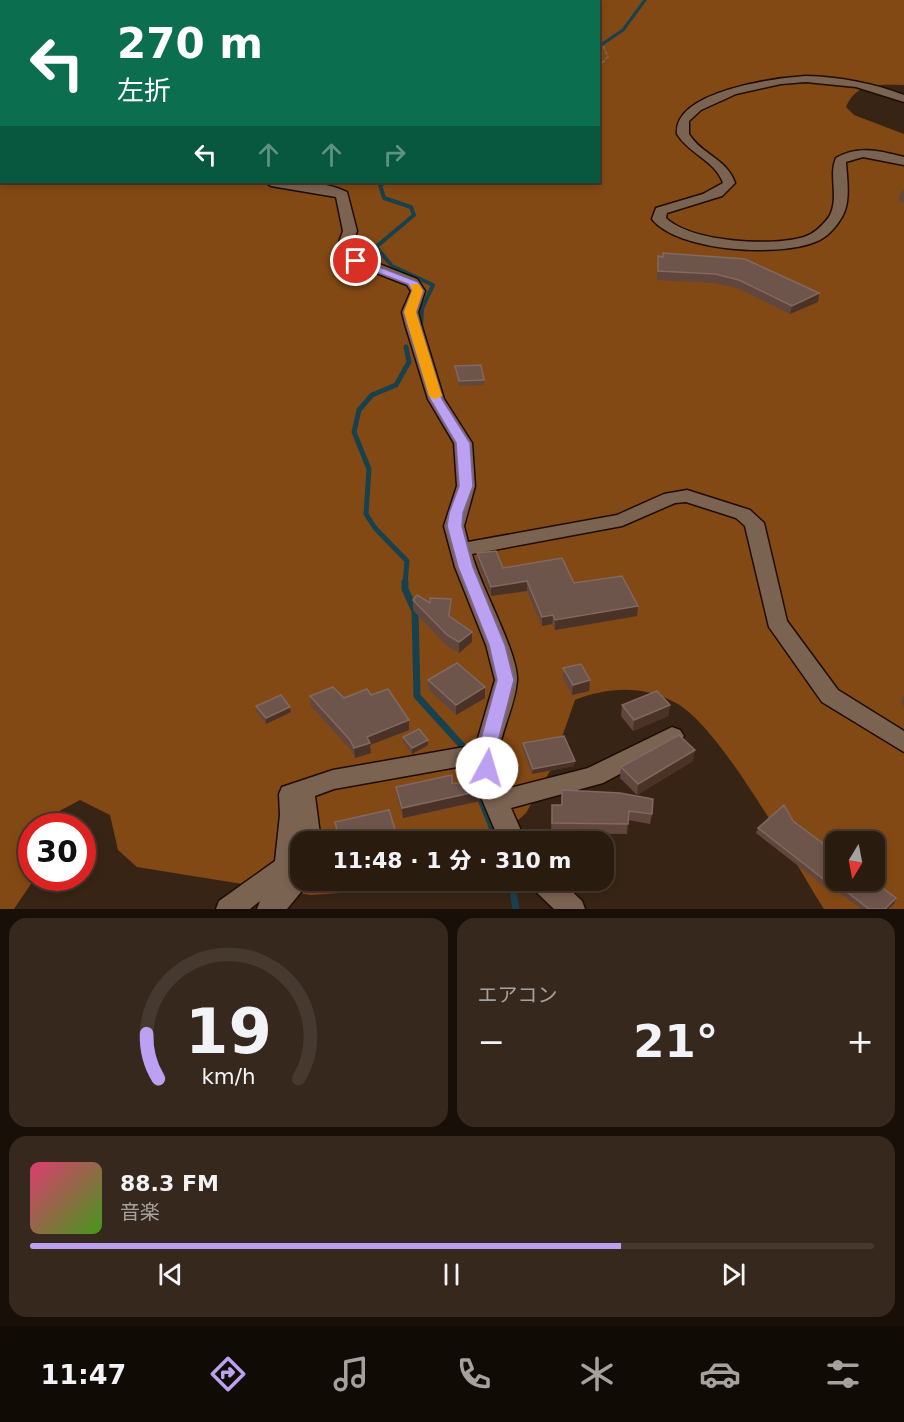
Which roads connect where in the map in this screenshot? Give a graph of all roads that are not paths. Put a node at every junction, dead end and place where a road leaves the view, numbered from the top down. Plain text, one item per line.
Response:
1 (904, 99) edge
2 (904, 161) edge
3 (278, 183) edge
4 (461, 550) junction
5 (672, 736) edge
6 (904, 743) edge
7 (486, 753) junction
8 (302, 791) junction
9 (496, 802) junction
10 (307, 831) edge
11 (508, 831) edge
12 (290, 887) edge
13 (553, 891) edge
14 (229, 909) edge
15 (270, 909) edge
16 (572, 909) edge

1 - 2 street
3 - 4 street
4 - 6 street
4 - 7 street
5 - 9 street
7 - 8 street
7 - 9 street
8 - 10 street
8 - 14 street
9 - 11 street
12 - 15 street
13 - 16 street

